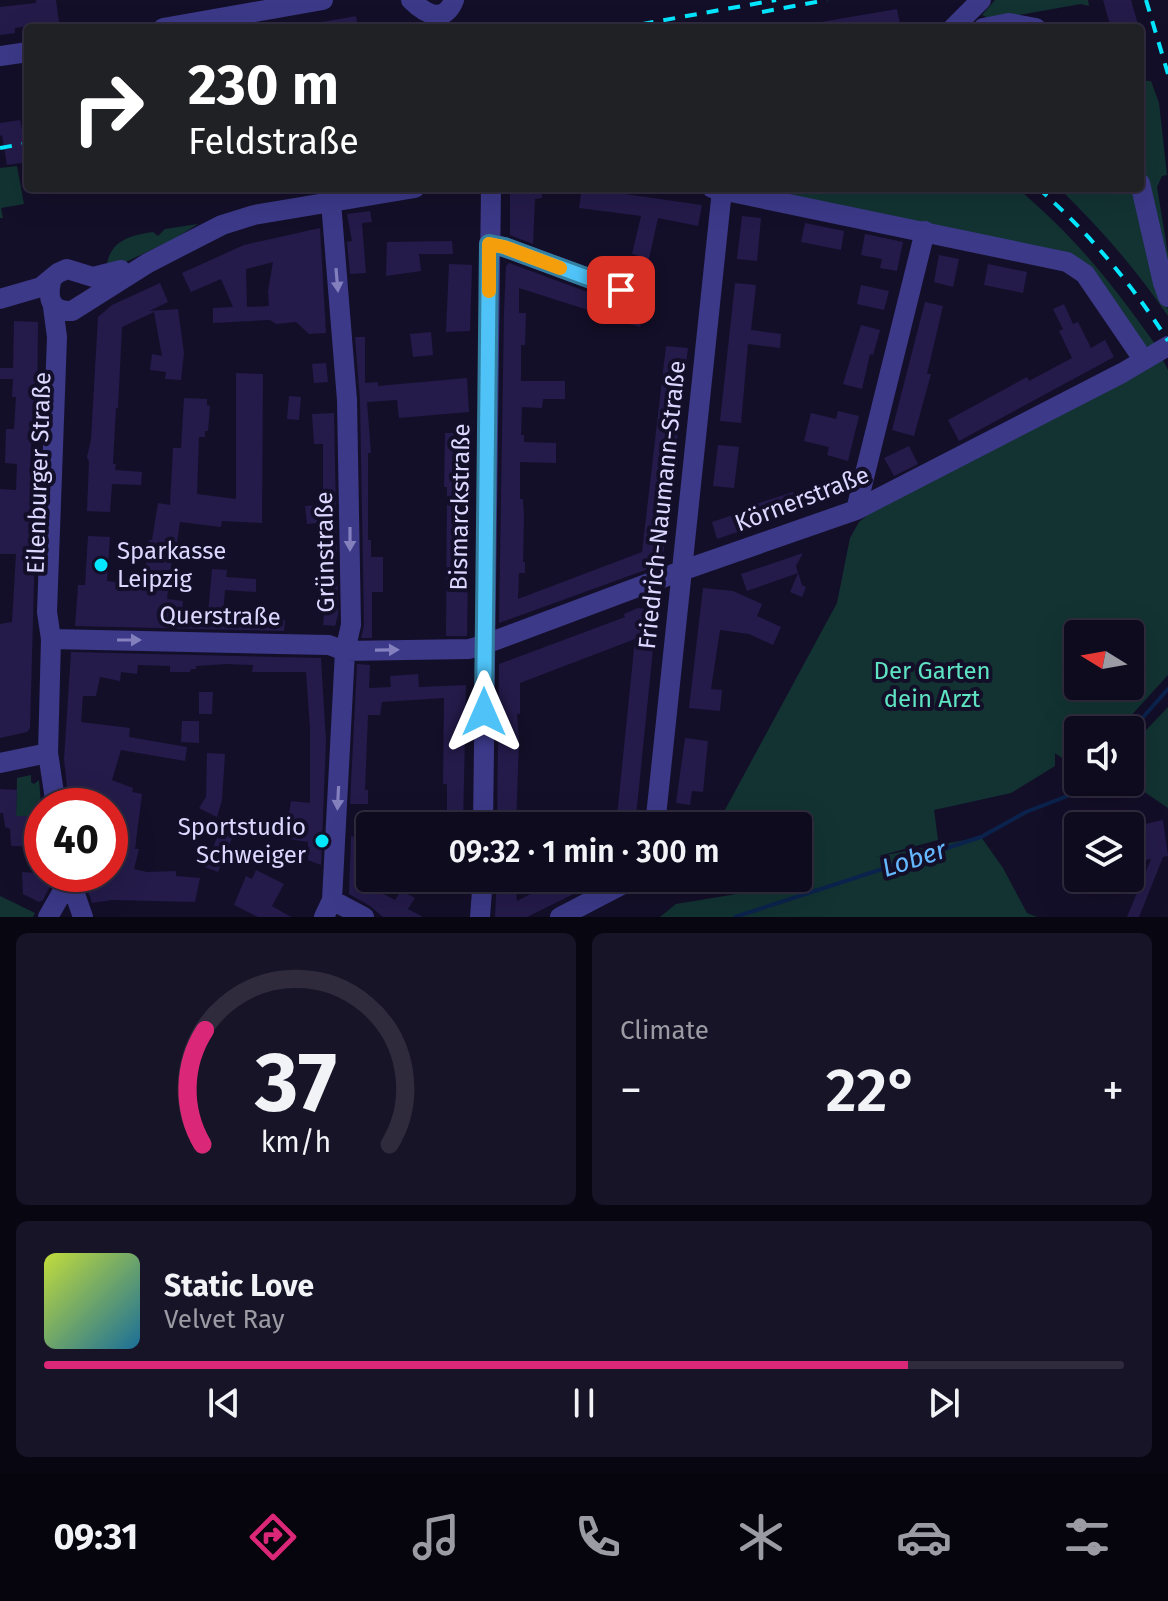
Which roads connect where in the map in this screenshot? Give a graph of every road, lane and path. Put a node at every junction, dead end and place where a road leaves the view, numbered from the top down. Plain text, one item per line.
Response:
1 (323, 0) edge
2 (411, 0) edge
3 (454, 0) edge
4 (981, 0) edge
5 (186, 24) edge
6 (957, 24) edge
7 (24, 53) edge
8 (0, 56) edge
9 (391, 192) edge
10 (491, 192) edge
11 (717, 192) edge
12 (732, 192) edge
13 (1142, 192) edge
14 (331, 202) junction
15 (925, 231) junction
16 (489, 244) junction
17 (148, 263) junction
18 (84, 276) junction
19 (51, 282) junction
20 (621, 290) dead end
21 (1168, 297) edge
22 (0, 299) edge
23 (84, 304) junction
24 (52, 305) junction
25 (0, 306) edge
26 (1168, 346) edge
27 (1143, 359) junction
28 (856, 510) junction
29 (681, 571) junction
30 (51, 639) junction
31 (483, 645) junction
32 (345, 651) junction
33 (48, 753) junction
34 (0, 763) edge
35 (53, 788) edge
36 (483, 812) edge
37 (656, 812) edge
38 (62, 892) edge
39 (74, 892) edge
40 (482, 892) edge
41 (608, 892) edge
42 (328, 909) edge
43 (48, 917) edge
44 (83, 917) edge
45 (364, 917) edge
46 (480, 917) edge
47 (560, 917) edge

1 - 5 street
2 - 3 street
4 - 6 street
7 - 8 street
9 - 14 street
10 - 16 street, Bismarckstraße
11 - 29 street, Friedrich-Naumann-Straße
12 - 15 street
13 - 21 street
14 - 17 street
14 -> 32 street, Grünstraße
15 - 27 street
15 - 28 street
16 - 20 street
16 - 31 street, Bismarckstraße
17 - 18 street
17 - 23 street
18 - 19 street
18 - 23 street
19 - 22 street
19 - 24 street
23 - 24 street
23 - 30 street, Eilenburger Straße
24 - 25 street
24 - 30 street, Eilenburger Straße
26 - 27 street, Körnerstraße
27 - 28 street, Körnerstraße
28 - 29 street, Körnerstraße
29 - 31 street, Körnerstraße
29 - 37 street, Friedrich-Naumann-Straße
30 -> 32 street, Querstraße
30 - 33 street, Eilenburger Straße
32 -> 31 street, Querstraße
31 - 36 street, Bismarckstraße
32 -> 42 street, Grünstraße
33 - 34 street
33 - 35 street, Eilenburger Straße
38 - 43 street
39 - 44 street
40 - 46 street
41 - 47 street
42 - 45 street

